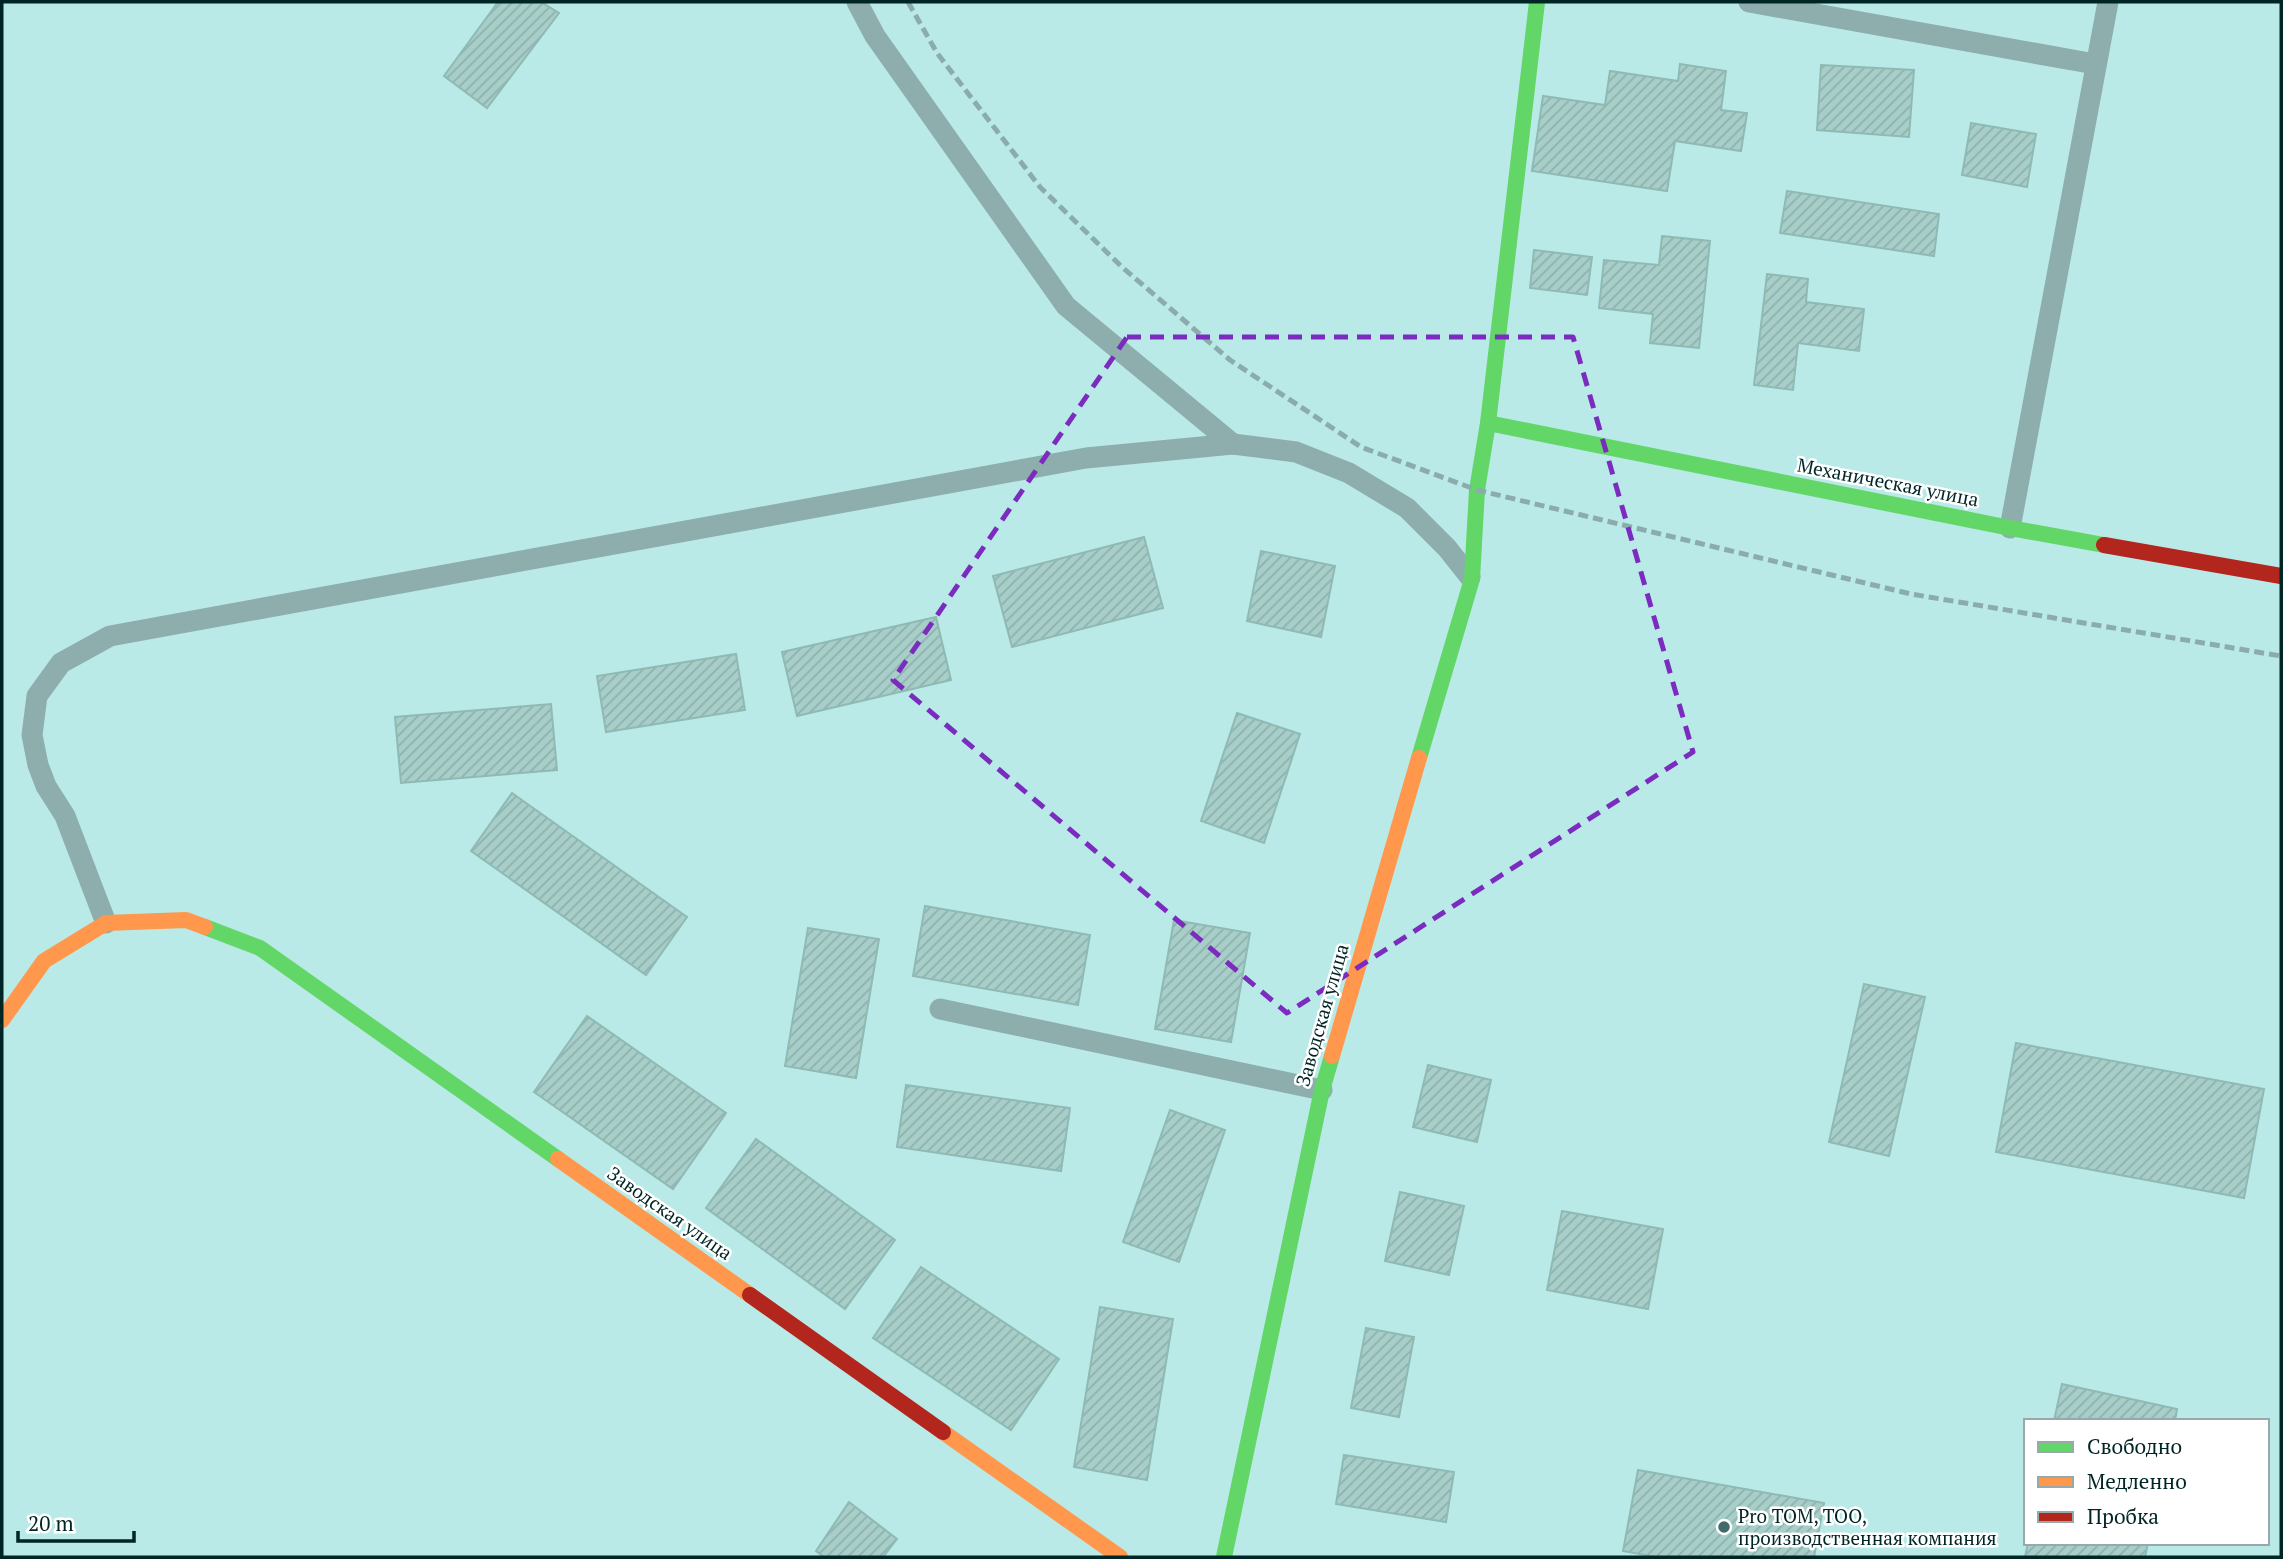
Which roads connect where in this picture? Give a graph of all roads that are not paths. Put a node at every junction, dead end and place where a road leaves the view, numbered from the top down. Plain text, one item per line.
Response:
1 (857, 2) edge
2 (1538, 2) edge
3 (1749, 2) edge
4 (2108, 2) edge
5 (2095, 64) junction
6 (1488, 423) junction
7 (1233, 444) junction
8 (2010, 528) junction
9 (2281, 576) edge
10 (1472, 579) junction
11 (106, 923) junction
12 (940, 1009) dead end
13 (2, 1020) edge
14 (1322, 1090) junction
15 (1120, 1557) edge
16 (1224, 1557) edge

1 - 7 lane
2 - 6 street
3 - 5 lane
4 - 5 lane
5 - 8 lane
6 - 8 street, Механическая улица
6 - 10 street, Заводская улица
7 - 10 lane
7 - 11 lane
8 - 9 street, Механическая улица
10 - 14 street, Заводская улица
11 - 13 street
11 - 15 street, Заводская улица
12 - 14 lane
14 - 16 street, Заводская улица

